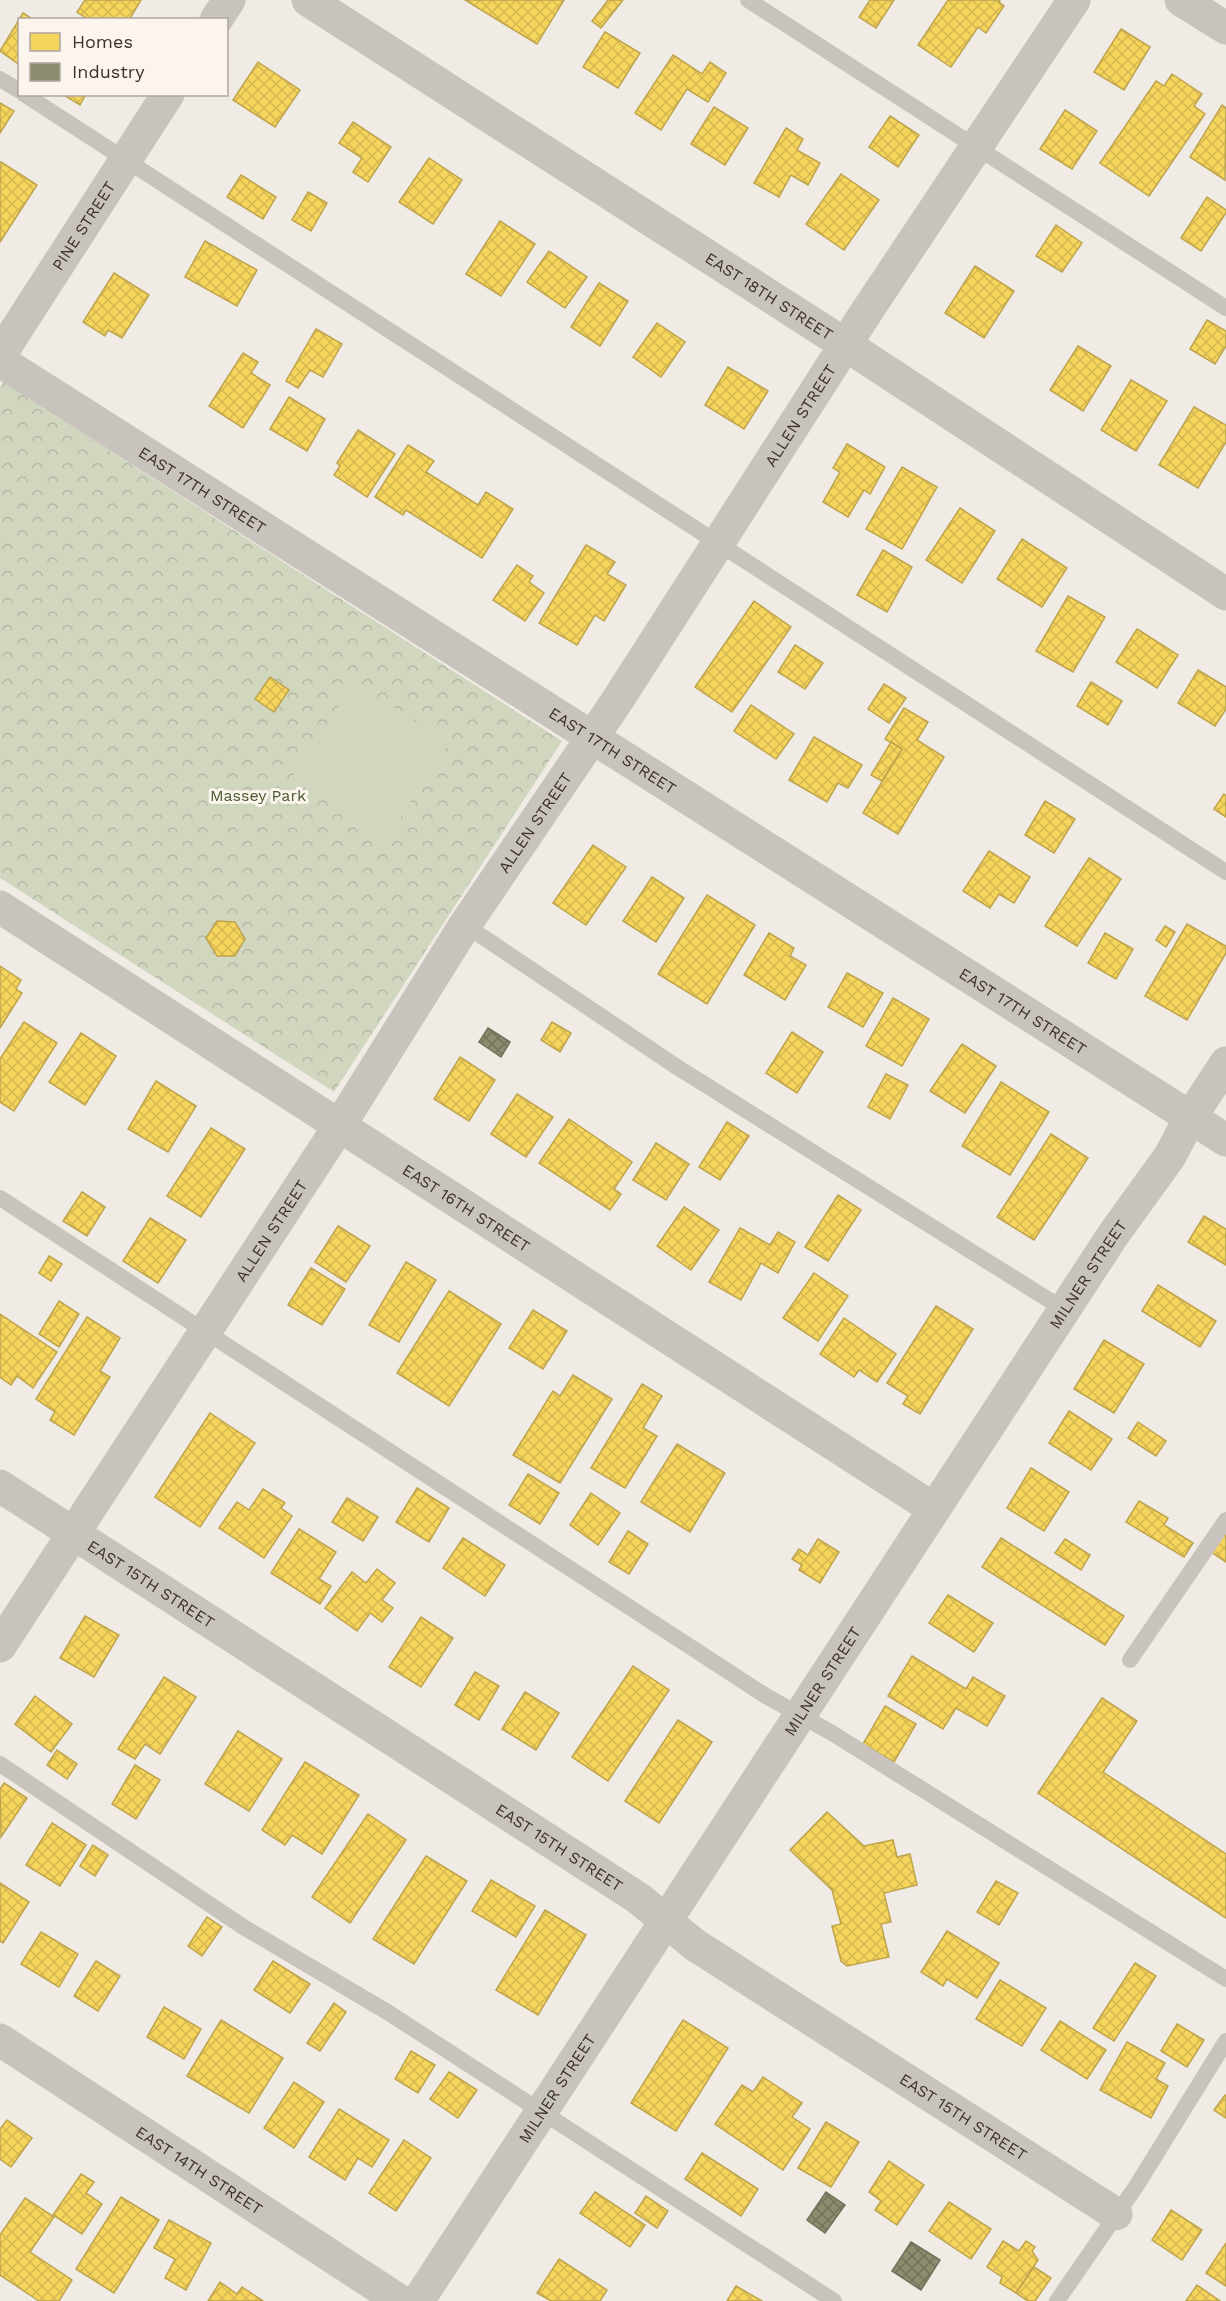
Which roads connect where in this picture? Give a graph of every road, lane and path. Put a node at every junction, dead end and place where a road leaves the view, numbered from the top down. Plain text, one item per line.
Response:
1 (229, 0) edge
2 (308, 0) edge
3 (748, 0) edge
4 (1074, 0) edge
5 (1181, 0) edge
6 (217, 18) edge
7 (1226, 28) edge
8 (0, 79) edge
9 (18, 90) edge
10 (27, 96) edge
11 (167, 96) edge
12 (978, 146) junction
13 (125, 160) junction
14 (1226, 308) edge
15 (846, 345) junction
16 (0, 355) edge
17 (0, 361) edge
18 (720, 543) junction
19 (1226, 594) edge
20 (592, 736) junction
21 (1226, 872) edge
22 (0, 907) edge
23 (465, 925) junction
24 (1226, 1064) edge
25 (1191, 1118) junction
26 (340, 1125) junction
27 (1226, 1140) edge
28 (0, 1198) edge
29 (1065, 1310) junction
30 (206, 1331) junction
31 (0, 1486) edge
32 (934, 1509) junction
33 (1226, 1520) edge
34 (75, 1534) junction
35 (0, 1646) edge
36 (1130, 1660) dead end
37 (801, 1715) junction
38 (0, 1764) edge
39 (665, 1921) junction
40 (1226, 1979) edge
41 (0, 2040) edge
42 (1226, 2041) edge
43 (541, 2111) junction
44 (1116, 2214) junction
45 (400, 2301) edge
46 (418, 2301) edge
47 (834, 2301) edge
48 (1057, 2301) edge

1 - 6 street
2 - 15 street, EAST 18TH STREET
3 - 12 lane
4 - 12 street, ALLEN STREET
5 - 7 street
8 - 9 lane
10 - 13 lane
11 - 13 street, PINE STREET
12 - 14 lane
12 - 15 street, ALLEN STREET
13 - 16 street, PINE STREET
13 - 18 lane
15 - 18 street, ALLEN STREET
15 - 19 street, EAST 18TH STREET
17 - 20 street, EAST 17TH STREET
18 - 20 street, ALLEN STREET
18 - 21 lane
20 - 23 street, ALLEN STREET
20 - 25 street, EAST 17TH STREET
22 - 26 street, EAST 16TH STREET
23 - 26 street, ALLEN STREET
23 - 29 lane
24 - 25 street, MILNER STREET
25 - 27 street, EAST 17TH STREET
25 - 29 street, MILNER STREET
26 - 30 street, ALLEN STREET
26 - 32 street, EAST 16TH STREET
28 - 30 lane
29 - 32 street, MILNER STREET
30 - 34 street, ALLEN STREET
30 - 37 lane
31 - 34 street, EAST 15TH STREET
32 - 37 street, MILNER STREET
33 - 36 lane
34 - 35 street, ALLEN STREET
34 - 39 street, EAST 15TH STREET
37 - 39 street, MILNER STREET
37 - 40 lane
38 - 43 lane
39 - 43 street, MILNER STREET
39 - 44 street, EAST 15TH STREET
41 - 45 street, EAST 14TH STREET
42 - 44 lane
43 - 46 street, MILNER STREET
43 - 47 lane
44 - 48 lane

